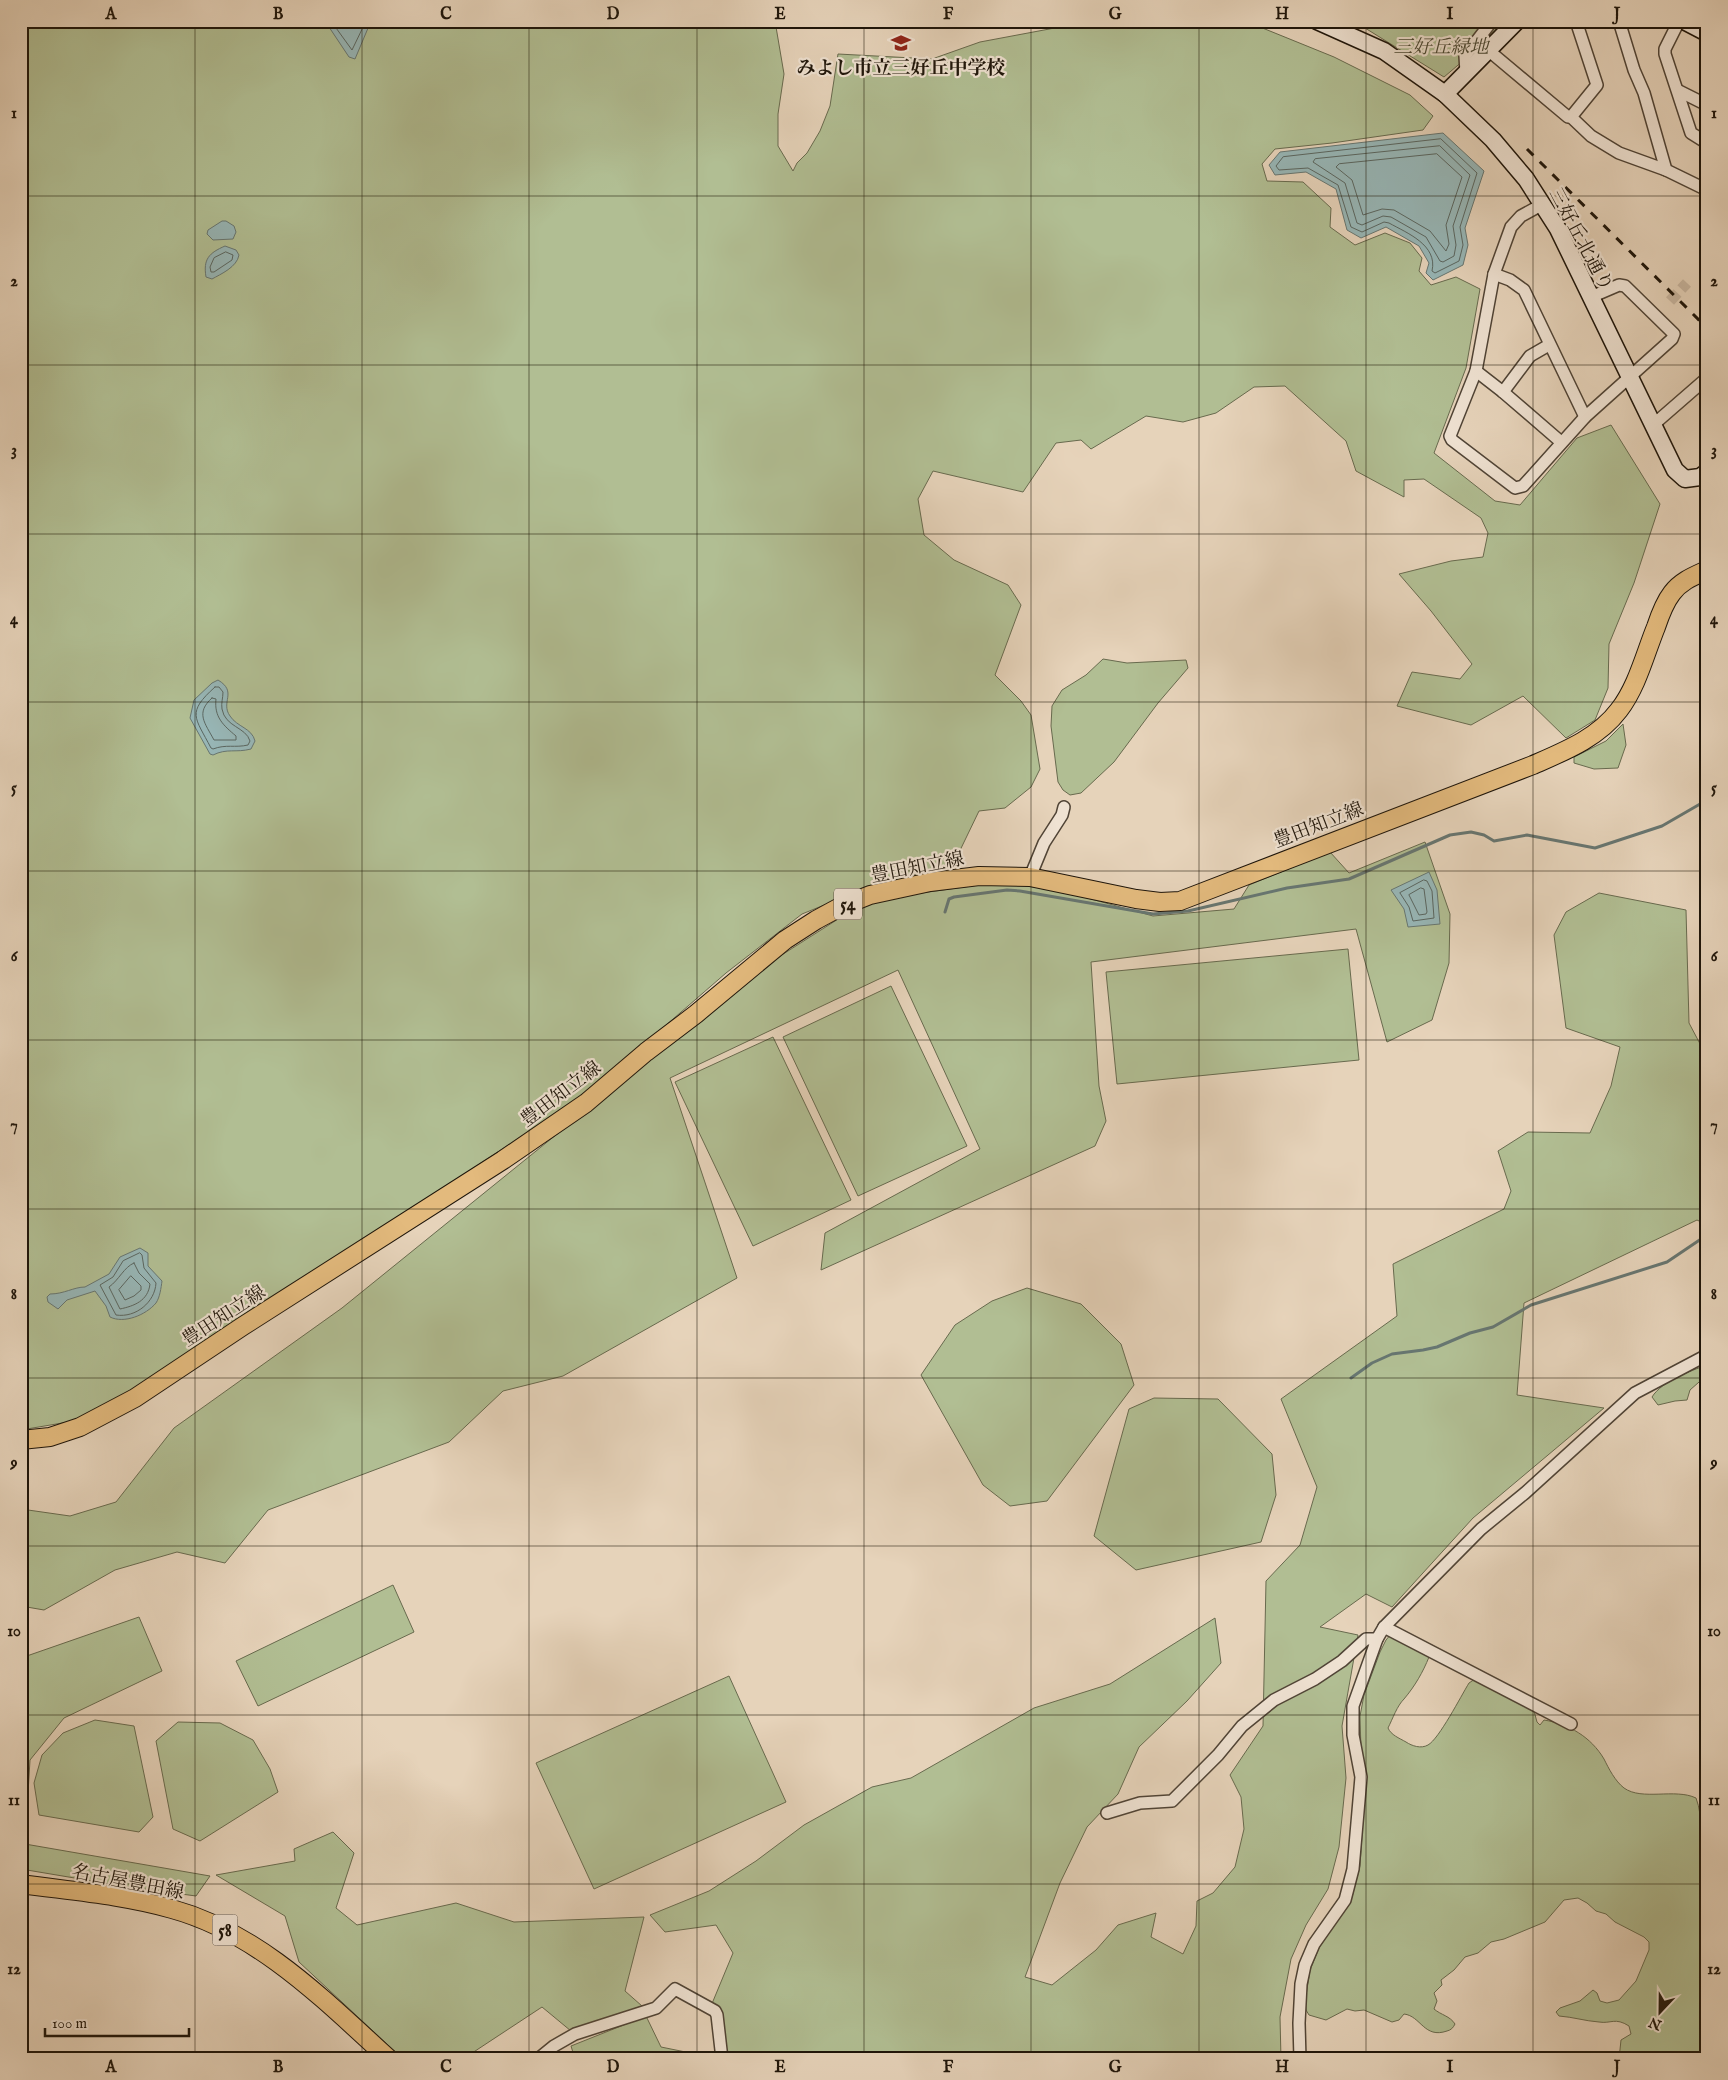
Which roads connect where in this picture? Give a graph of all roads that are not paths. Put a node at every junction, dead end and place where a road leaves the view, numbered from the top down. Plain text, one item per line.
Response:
1 (1317, 21) edge
2 (1492, 21) edge
3 (1517, 21) edge
4 (1576, 21) edge
5 (1619, 21) edge
6 (1679, 21) edge
7 (1684, 21) edge
8 (1707, 33) edge
9 (1488, 50) junction
10 (1466, 73) junction
11 (1679, 91) junction
12 (1445, 94) junction
13 (1707, 105) edge
14 (1571, 118) junction
15 (1707, 143) edge
16 (1666, 170) junction
17 (1707, 190) edge
18 (1543, 204) junction
19 (1494, 274) junction
20 (1591, 297) junction
21 (1549, 346) junction
22 (1476, 371) junction
23 (1629, 377) junction
24 (1707, 378) edge
25 (1503, 392) junction
26 (1584, 417) junction
27 (1653, 425) junction
28 (1561, 442) junction
29 (1707, 472) edge
30 (1707, 570) edge
31 (1064, 807) dead end
32 (1030, 877) junction
33 (1707, 1355) edge
34 (21, 1440) edge
35 (1384, 1626) junction
36 (1377, 1639) junction
37 (1570, 1724) dead end
38 (1107, 1813) dead end
39 (21, 1884) edge
40 (389, 2059) edge
41 (538, 2059) edge
42 (722, 2059) edge
43 (1300, 2059) edge

1 - 12 street, 三好丘北通り
2 - 10 street
3 - 9 street
4 - 14 street
5 - 16 street
6 - 11 street
7 - 8 street
9 - 10 street
9 - 14 street
10 - 12 street
11 - 13 street
11 - 15 street
12 - 18 street, 三好丘北通り
14 - 16 street
16 - 17 street
18 - 19 street
18 - 20 street, 三好丘北通り
19 - 21 street
19 - 22 street
20 - 23 street, 三好丘北通り
20 - 23 street
21 - 25 street
21 - 26 street
22 - 25 street
22 - 28 street
23 - 26 street
23 - 27 street, 三好丘北通り
24 - 27 street
25 - 28 street
26 - 28 street
27 - 29 street, 三好丘北通り
30 - 32 main road, 豊田知立線 / 54
31 - 32 street
32 - 34 main road, 豊田知立線 / 54
33 - 35 street
35 - 36 street
35 - 37 street
36 - 38 street
36 - 43 street
39 - 40 main road, 名古屋豊田線 / 58
41 - 42 street

